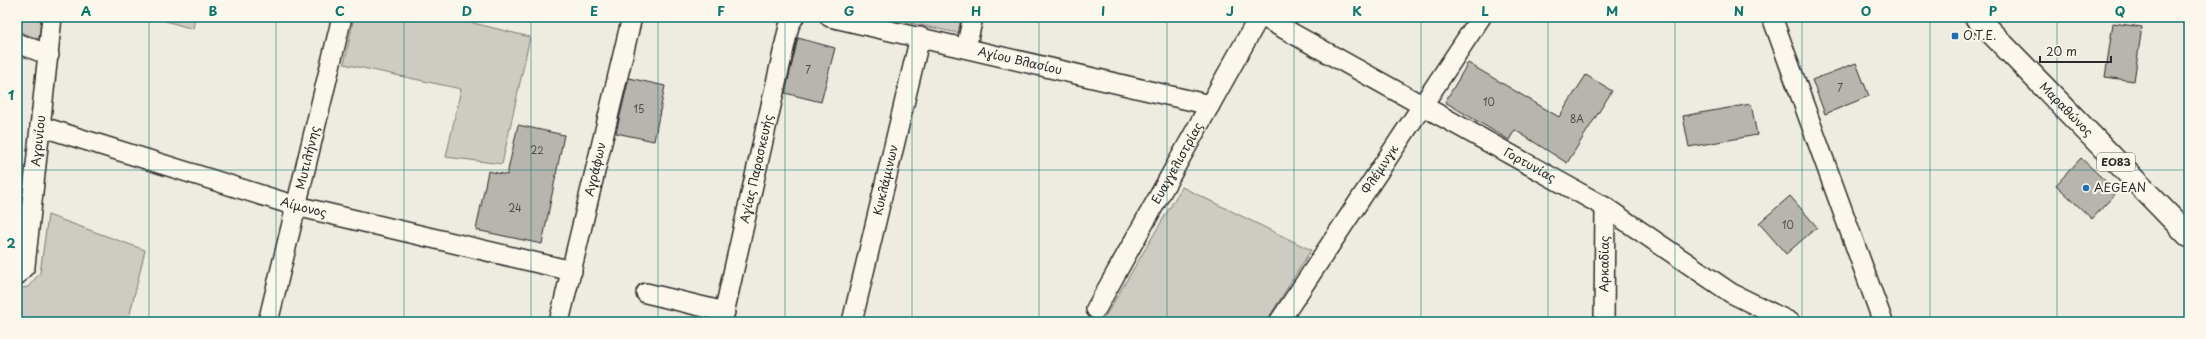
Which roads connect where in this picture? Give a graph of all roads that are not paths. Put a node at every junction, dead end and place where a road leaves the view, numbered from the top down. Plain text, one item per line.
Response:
1 (52, 17) edge
2 (342, 17) edge
3 (632, 17) edge
4 (794, 17) edge
5 (830, 17) edge
6 (973, 17) edge
7 (1259, 17) edge
8 (1263, 17) edge
9 (1481, 17) edge
10 (1772, 17) edge
11 (1976, 17) edge
12 (920, 37) junction
13 (17, 43) edge
14 (966, 48) junction
15 (48, 55) junction
16 (1423, 104) junction
17 (1210, 105) junction
18 (40, 126) junction
19 (296, 206) junction
20 (1605, 206) junction
21 (2189, 236) edge
22 (21, 270) edge
23 (572, 271) junction
24 (646, 294) dead end
25 (1096, 309) dead end
26 (724, 317) edge
27 (268, 322) edge
28 (559, 322) edge
29 (852, 322) edge
30 (1279, 322) edge
31 (1604, 322) edge
32 (1790, 322) edge
33 (1883, 322) edge

1 - 15 street, Αγρινίου
2 - 19 street, Μυτιλήνης
3 - 23 street, Αγράφων
4 - 26 street, Αγίας Παρασκευής
5 - 12 street, Αγίου Βλασίου
6 - 14 street
7 - 17 street, Ευαγγελιστρίας
8 - 16 street, Γορτυνίας
9 - 16 street, Φλέμινγκ
10 - 33 street
11 - 21 main road, Μαραθώνος / ΕΟ83
12 - 14 street, Αγίου Βλασίου
12 - 29 street, Κυκλάμινων
13 - 15 street
14 - 17 street, Αγίου Βλασίου
15 - 18 street, Αγρινίου
16 - 20 street, Γορτυνίας
16 - 30 street, Φλέμινγκ
17 - 25 street, Ευαγγελιστρίας
18 - 19 street, Αίμονος
18 - 22 street, Αγρινίου
19 - 23 street, Αίμονος
19 - 27 street, Μυτιλήνης
20 - 31 street, Αρκαδίας
20 - 32 street, Γορτυνίας
23 - 28 street, Αγράφων
24 - 26 street

